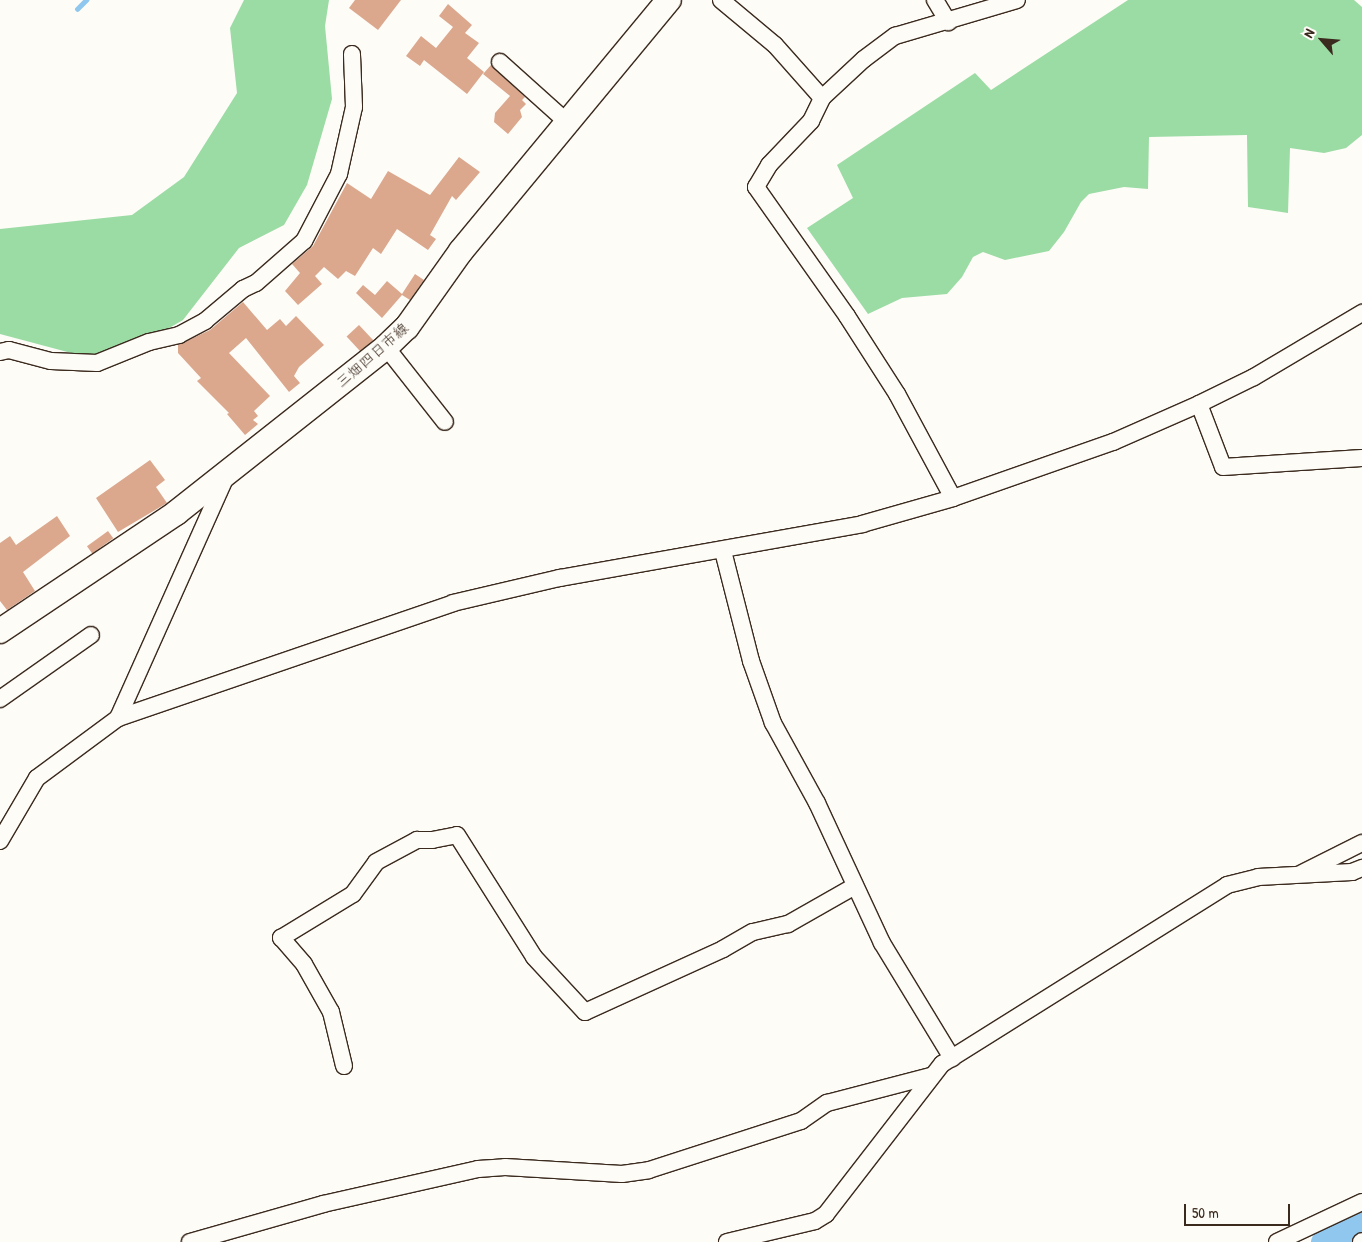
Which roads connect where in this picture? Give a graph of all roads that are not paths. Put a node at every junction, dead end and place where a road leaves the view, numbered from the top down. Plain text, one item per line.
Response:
1 (670, 0) edge
2 (721, 0) edge
3 (935, 0) edge
4 (1017, 0) edge
5 (948, 22) junction
6 (352, 54) dead end
7 (500, 62) dead end
8 (822, 98) junction
9 (568, 123) junction
10 (1362, 313) edge
11 (386, 347) junction
12 (0, 352) edge
13 (1199, 404) junction
14 (444, 422) dead end
15 (1362, 458) edge
16 (228, 473) junction
17 (953, 498) junction
18 (723, 550) junction
19 (0, 631) edge
20 (91, 635) dead end
21 (0, 699) edge
22 (118, 718) junction
23 (0, 841) edge
24 (1362, 843) edge
25 (1362, 868) edge
26 (1300, 874) junction
27 (854, 886) junction
28 (952, 1058) junction
29 (344, 1066) dead end
30 (931, 1076) junction
31 (1362, 1202) edge
32 (190, 1242) edge
33 (727, 1242) edge
34 (1277, 1242) edge

1 - 9 main road, 三畑四日市線
2 - 8 street
3 - 5 street
4 - 5 street
5 - 8 street
6 - 12 street
7 - 9 street
8 - 17 street
9 - 11 main road, 三畑四日市線
10 - 13 street
11 - 14 street
11 - 16 main road, 三畑四日市線
13 - 15 street
13 - 17 street
16 - 19 main road, 三畑四日市線
16 - 22 street
17 - 18 street
18 - 22 street
18 - 27 street
20 - 21 street
22 - 23 street
24 - 26 street
25 - 26 street
26 - 28 street
27 - 28 street
27 - 29 street
28 - 30 street
30 - 32 street
30 - 33 street
31 - 34 street

